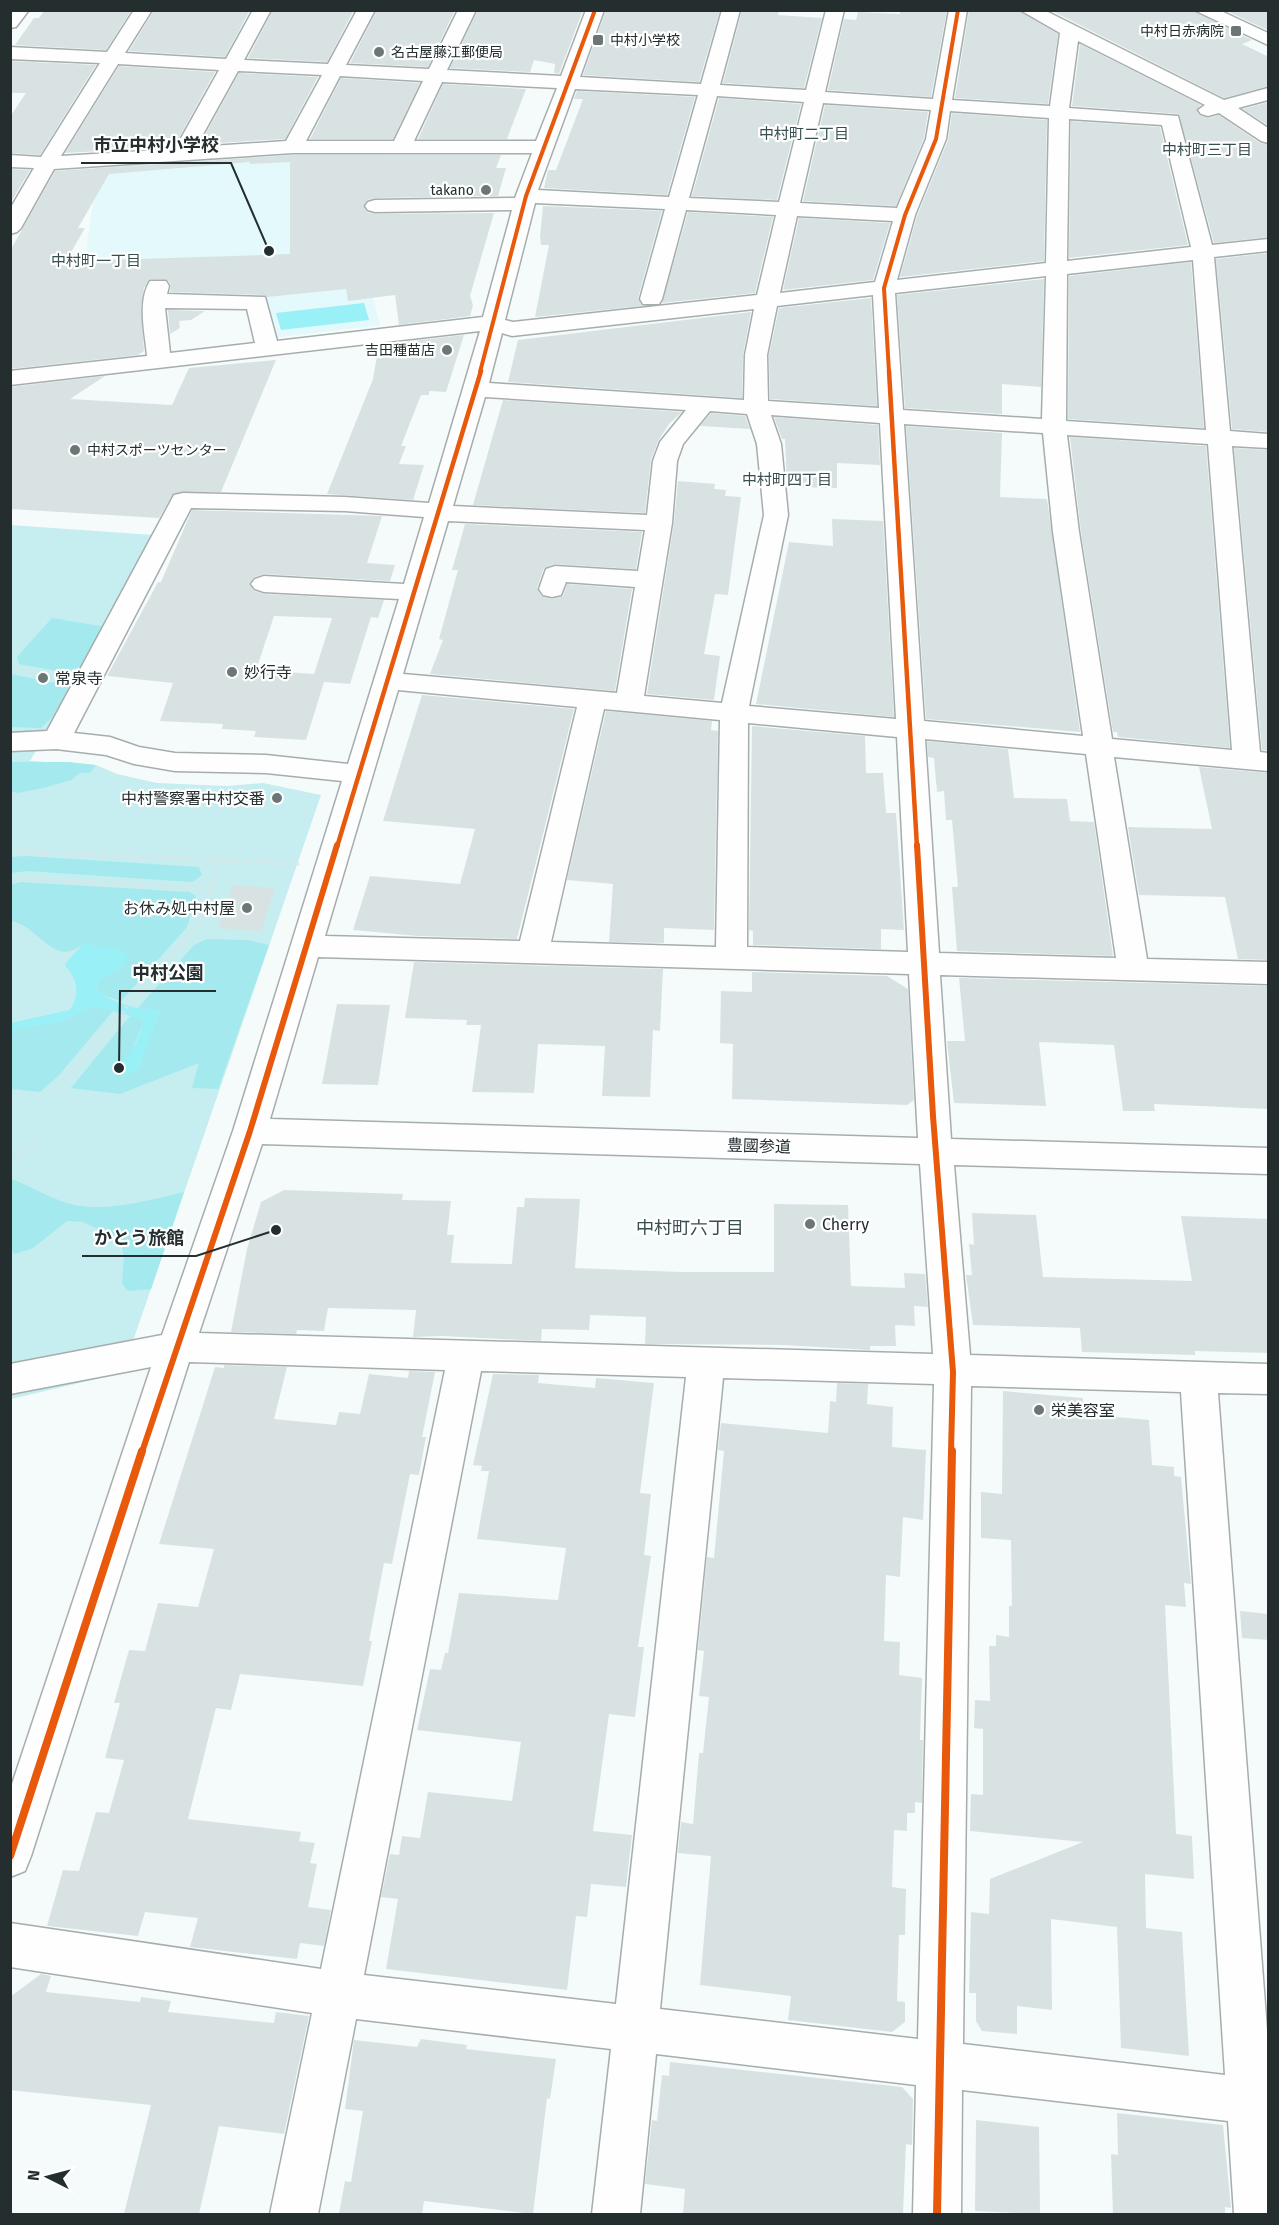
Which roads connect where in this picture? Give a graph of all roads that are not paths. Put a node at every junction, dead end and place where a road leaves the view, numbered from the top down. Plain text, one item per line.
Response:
1 (20, 10) edge
2 (143, 10) edge
3 (262, 10) edge
4 (366, 10) edge
5 (467, 10) edge
6 (595, 10) edge
7 (731, 10) edge
8 (835, 10) edge
9 (958, 10) edge
10 (1029, 10) edge
11 (1203, 10) edge
12 (1237, 10) edge
13 (10, 23) edge
14 (1269, 24) edge
15 (1070, 29) junction
16 (1269, 40) edge
17 (10, 53) edge
18 (113, 58) junction
19 (232, 64) junction
20 (335, 69) junction
21 (436, 75) junction
22 (567, 81) junction
23 (710, 90) junction
24 (1269, 94) edge
25 (814, 97) junction
26 (943, 105) junction
27 (1222, 106) junction
28 (1059, 112) junction
29 (1171, 120) junction
30 (1269, 137) edge
31 (293, 147) junction
32 (401, 147) junction
33 (544, 147) junction
34 (182, 154) junction
35 (10, 161) edge
36 (47, 163) junction
37 (525, 200) junction
38 (678, 204) junction
39 (375, 206) dead end
40 (787, 209) junction
41 (905, 215) junction
42 (10, 228) edge
43 (1269, 230) edge
44 (1202, 245) junction
45 (1269, 245) edge
46 (1057, 262) junction
47 (886, 281) junction
48 (768, 294) junction
49 (651, 299) junction
50 (493, 323) junction
51 (267, 348) junction
52 (159, 361) junction
53 (10, 378) edge
54 (476, 389) junction
55 (704, 404) junction
56 (756, 407) junction
57 (891, 415) junction
58 (1054, 426) junction
59 (1218, 438) junction
60 (1269, 441) edge
61 (439, 512) junction
62 (659, 523) junction
63 (650, 579) junction
64 (264, 584) dead end
65 (552, 589) dead end
66 (415, 591) junction
67 (388, 681) junction
68 (592, 700) junction
69 (629, 704) junction
70 (734, 713) junction
71 (910, 729) junction
72 (56, 740) junction
73 (10, 742) edge
74 (1100, 748) junction
75 (1258, 761) edge
76 (359, 774) junction
77 (307, 946) junction
78 (533, 953) junction
79 (731, 958) junction
80 (924, 965) junction
81 (1133, 971) junction
82 (1269, 973) edge
83 (250, 1131) junction
84 (935, 1151) junction
85 (1269, 1161) edge
86 (176, 1347) junction
87 (466, 1357) junction
88 (706, 1364) junction
89 (953, 1372) junction
90 (1198, 1377) junction
91 (10, 1379) edge
92 (1269, 1379) edge
93 (10, 1856) edge
94 (10, 1945) edge
95 (337, 1994) junction
96 (636, 2029) junction
97 (940, 2064) junction
98 (1259, 2102) edge
99 (294, 2214) edge
100 (616, 2214) edge
101 (937, 2214) edge
102 (1258, 2214) edge

1 - 13 street
2 - 18 street
3 - 19 street
4 - 20 street
5 - 21 street
6 - 22 street
7 - 23 street
8 - 25 street
9 - 26 street
10 - 15 street
11 - 16 street
12 - 14 street
15 - 27 street
15 - 28 street
17 - 18 street
18 - 19 street
18 - 36 street
19 - 20 street
19 - 34 street
20 - 21 street
20 - 31 street
21 - 22 street
21 - 32 street
22 - 23 street
22 - 33 street
23 - 25 street
23 - 38 street
24 - 27 street
25 - 26 street
25 - 40 street
26 - 28 street
26 - 41 street
27 - 29 street
27 - 30 street
28 - 29 street
28 - 46 street
29 - 44 street
31 - 32 street
31 - 34 street
32 - 33 street
33 - 37 street
34 - 36 street
35 - 36 street
36 - 42 street
37 - 38 street
37 - 39 street
37 - 50 street
38 - 40 street
38 - 49 street
40 - 41 street
40 - 48 street
41 - 47 street
43 - 44 street
44 - 45 street
44 - 46 street
44 - 59 street
46 - 47 street
46 - 58 street
47 - 48 street
47 - 57 street
48 - 49 street
48 - 50 street
48 - 56 street
49 - 50 street
50 - 51 street
50 - 54 street
51 - 52 street
51 - 52 street
52 - 53 street
54 - 55 street
54 - 61 street
55 - 56 street
55 - 62 street
56 - 57 street
56 - 70 street
57 - 58 street
57 - 71 street
58 - 59 street
58 - 74 street
59 - 60 street
59 - 75 street
61 - 62 street
61 - 66 street
61 - 72 street
62 - 63 street
63 - 65 street
63 - 69 street
64 - 66 street
66 - 67 street
67 - 68 street
67 - 76 street
68 - 69 street
68 - 78 street
69 - 70 street
70 - 71 street
70 - 79 street
71 - 74 street
71 - 80 street
72 - 73 street
72 - 76 street
74 - 75 street
74 - 81 street
76 - 77 street
77 - 78 street
77 - 83 street
78 - 79 street
79 - 80 street
80 - 81 street
80 - 84 street
81 - 82 street
83 - 84 street, 豊國参道
83 - 86 street
84 - 85 street, 豊國参道
84 - 89 street
86 - 87 street
86 - 91 street
86 - 93 street
87 - 88 street
87 - 95 street
88 - 89 street
88 - 96 street
89 - 90 street
89 - 97 street
90 - 92 street
90 - 98 street
94 - 95 street
95 - 96 street
95 - 99 street
96 - 97 street
96 - 100 street
97 - 98 street
97 - 101 street
98 - 102 street

